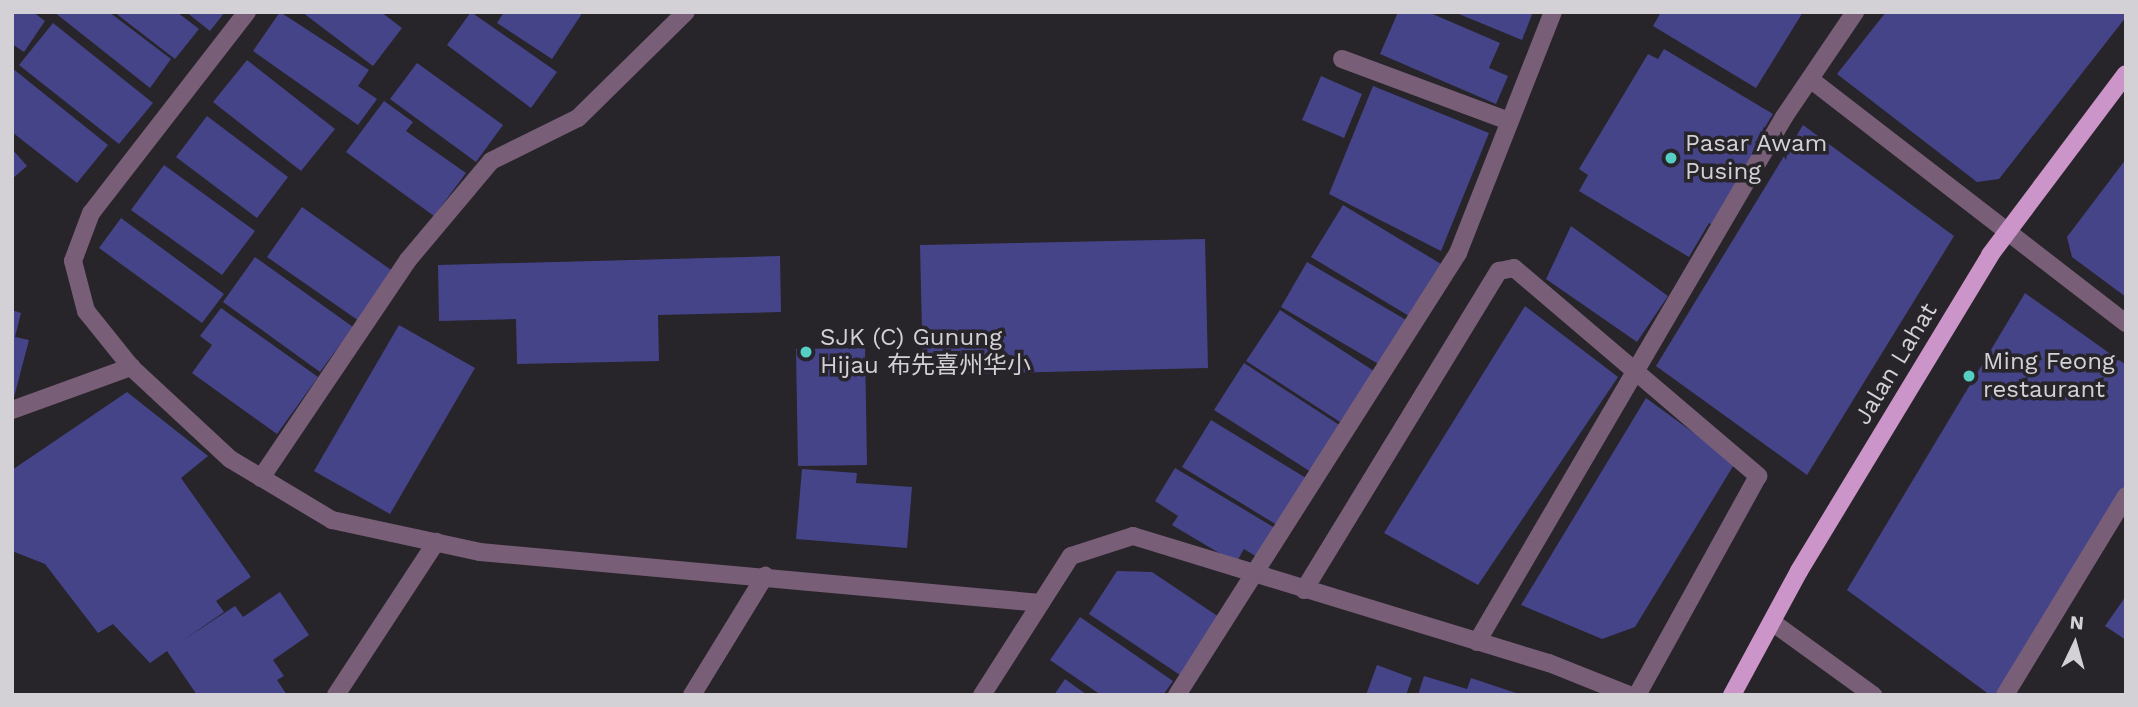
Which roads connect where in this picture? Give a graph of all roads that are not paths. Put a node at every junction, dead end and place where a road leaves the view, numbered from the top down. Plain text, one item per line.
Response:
1 (247, 12) edge
2 (685, 12) edge
3 (1553, 12) edge
4 (1855, 12) edge
5 (1342, 59) dead end
6 (2126, 74) edge
7 (1810, 79) junction
8 (1509, 121) junction
9 (2007, 232) junction
10 (2126, 323) edge
11 (131, 367) junction
12 (1637, 368) junction
13 (12, 410) edge
14 (261, 478) junction
15 (2126, 496) edge
16 (436, 542) junction
17 (1252, 574) junction
18 (765, 576) junction
19 (1304, 590) junction
20 (1041, 603) junction
21 (1772, 622) junction
22 (1477, 642) junction
23 (336, 695) edge
24 (692, 695) edge
25 (982, 695) edge
26 (1177, 695) edge
27 (1629, 695) edge
28 (1637, 695) edge
29 (1732, 695) edge
30 (1872, 695) edge
31 (2006, 695) edge

1 - 11 street
2 - 14 street
3 - 8 street
4 - 7 street
5 - 8 street
6 - 9 main road, Jalan Lahat
7 - 9 street
7 - 12 street
8 - 17 street
9 - 10 street
9 - 21 main road, Jalan Lahat
11 - 13 street
11 - 14 street
12 - 19 street
12 - 22 street
12 - 28 street
14 - 16 street
15 - 31 street
16 - 18 street
16 - 23 street
17 - 19 street
17 - 20 street
17 - 26 street
18 - 20 street
18 - 24 street
19 - 22 street
20 - 25 street
21 - 29 main road, Jalan Lahat
21 - 30 street
22 - 27 street

